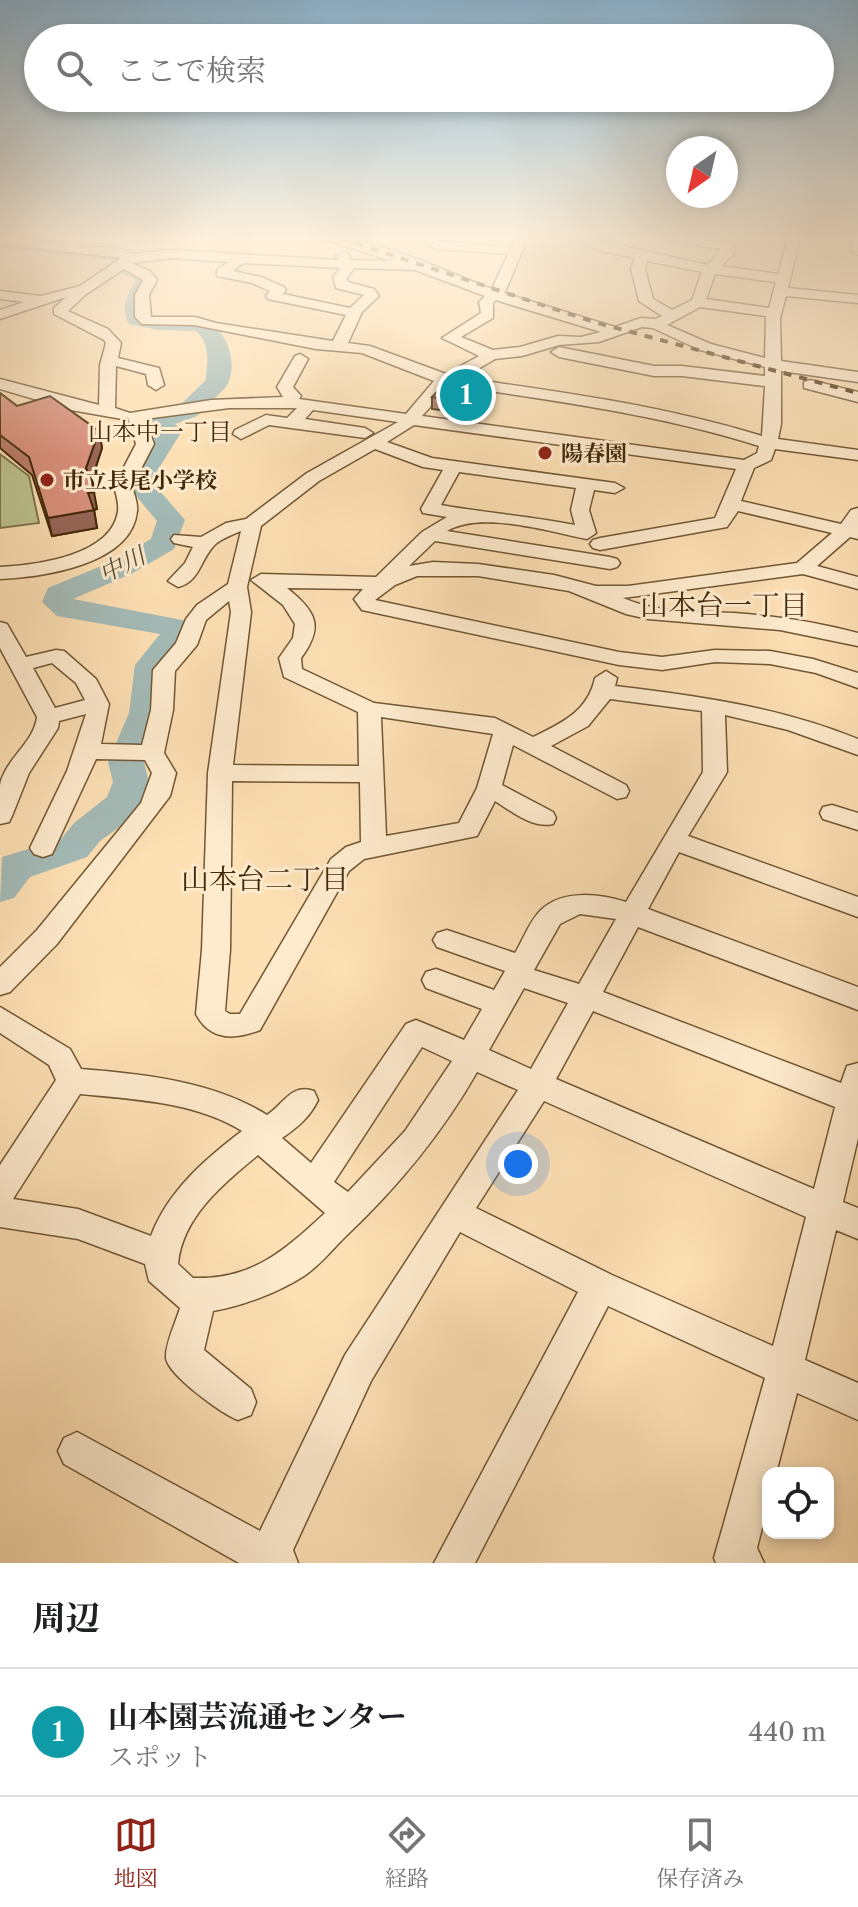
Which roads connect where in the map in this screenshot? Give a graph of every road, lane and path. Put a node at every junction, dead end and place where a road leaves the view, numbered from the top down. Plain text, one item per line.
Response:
1 (59, 311) edge
2 (142, 311) edge
3 (345, 311) edge
4 (487, 311) edge
5 (549, 311) edge
6 (663, 311) edge
7 (684, 311) edge
8 (760, 311) edge
9 (355, 313) joint
10 (774, 313) joint
11 (674, 317) junction
12 (658, 324) junction
13 (617, 332) junction
14 (338, 347) junction
15 (578, 347) junction
16 (491, 355) junction
17 (300, 359) dead end
18 (109, 360) junction
19 (773, 374) junction
20 (858, 377) edge
21 (447, 380) junction
22 (0, 384) edge
23 (156, 385) dead end
24 (858, 397) edge
25 (287, 402) junction
26 (309, 405) junction
27 (107, 412) junction
28 (136, 416) junction
29 (411, 418) junction
30 (293, 422) junction
31 (241, 434) dead end
32 (370, 437) junction
33 (768, 443) junction
34 (858, 455) edge
35 (746, 465) junction
36 (453, 467) junction
37 (586, 484) junction
38 (615, 488) dead end
39 (732, 504) junction
40 (466, 518) junction
41 (252, 524) junction
42 (854, 525) edge
43 (434, 535) junction
44 (181, 539) dead end
45 (204, 543) junction
46 (599, 547) junction
47 (803, 568) junction
48 (2, 579) edge
49 (178, 581) dead end
50 (239, 581) junction
51 (266, 582) junction
52 (382, 583) junction
53 (858, 583) edge
54 (653, 588) junction
55 (590, 591) junction
56 (0, 628) edge
57 (858, 640) edge
58 (608, 657) junction
59 (19, 665) junction
60 (102, 665) dead end
61 (81, 676) junction
62 (858, 681) edge
63 (605, 692) junction
64 (98, 704) junction
65 (713, 704) junction
66 (369, 709) junction
67 (48, 717) junction
68 (505, 731) junction
69 (533, 746) junction
70 (858, 748) edge
71 (87, 751) junction
72 (152, 753) junction
73 (220, 773) junction
74 (371, 774) junction
75 (489, 788) junction
76 (617, 791) dead end
77 (832, 813) dead end
78 (0, 816) edge
79 (544, 818) dead end
80 (858, 822) edge
81 (673, 840) junction
82 (374, 847) junction
83 (43, 848) dead end
84 (858, 907) edge
85 (632, 914) junction
86 (447, 940) dead end
87 (520, 970) junction
88 (436, 980) dead end
89 (0, 984) edge
90 (583, 998) junction
91 (858, 999) edge
92 (500, 1004) junction
93 (0, 1018) edge
94 (473, 1055) junction
95 (72, 1081) junction
96 (537, 1086) junction
97 (856, 1093) edge
98 (303, 1100) dead end
99 (263, 1134) junction
100 (314, 1185) junction
101 (0, 1192) edge
102 (826, 1210) junction
103 (0, 1212) edge
104 (349, 1213) junction
105 (454, 1213) junction
106 (858, 1224) edge
107 (159, 1254) junction
108 (600, 1286) junction
109 (200, 1296) junction
110 (785, 1370) junction
111 (238, 1402) dead end
112 (858, 1402) edge
113 (77, 1451) dead end
114 (271, 1561) edge
115 (736, 1561) edge
116 (454, 1563) edge

1 - 18 street
2 - 14 street
3 - 9 street
4 - 16 street
5 - 13 street
6 - 11 street
7 - 11 street
8 - 10 street
9 - 14 street
10 - 19 street
11 - 12 street
12 - 13 street
12 - 19 street
13 - 15 street
14 - 21 street
15 - 16 street
15 - 19 street
16 - 21 street
17 - 25 street
18 - 23 street
18 - 27 street
19 - 20 street
19 - 24 street
19 - 33 street
21 - 29 street
21 - 33 street
22 - 27 street
25 - 26 street
25 - 28 street
26 - 29 street
26 - 30 street
27 - 28 street
28 - 48 street
29 - 32 street
29 - 35 street
30 - 31 street
30 - 32 street
32 - 36 street
32 - 41 street
33 - 34 street
33 - 35 street
35 - 39 street
36 - 37 street
36 - 40 street
37 - 38 street
37 - 46 street
39 - 42 street
39 - 46 street
40 - 43 street
40 - 46 street
41 - 45 street
41 - 50 street
42 - 47 street
43 - 46 street
43 - 52 street
44 - 45 street
45 - 49 street
46 - 54 street
47 - 53 street
47 - 54 street
50 - 51 street
50 - 72 street
50 - 73 street
51 - 52 street
51 - 66 street
52 - 55 street
52 - 58 street
54 - 55 street
55 - 57 street
56 - 59 street
58 - 62 street
58 - 63 street
59 - 61 street
59 - 67 street
60 - 61 street
61 - 64 street
63 - 65 street
63 - 69 street
64 - 67 street
64 - 71 street
65 - 70 street
65 - 81 street
66 - 68 street
66 - 74 street
67 - 78 street
68 - 69 street
68 - 75 street
69 - 76 street
71 - 72 street
71 - 83 street
72 - 89 street
73 - 74 street
73 - 82 street
74 - 82 street
75 - 79 street
75 - 82 street
77 - 80 street
81 - 84 street
81 - 85 street
85 - 87 street
85 - 90 street
85 - 91 street
86 - 87 street
87 - 90 street
87 - 92 street
88 - 92 street
90 - 96 street
90 - 97 street
92 - 94 street
93 - 95 street
94 - 96 street
94 - 100 street
94 - 104 street
95 - 99 street
95 - 101 street
96 - 102 street
96 - 105 street
97 - 102 street
98 - 99 street
99 - 100 street
99 - 107 street
100 - 104 street
102 - 106 street
102 - 110 street
103 - 107 street
104 - 109 street
105 - 108 street
105 - 114 street
107 - 109 street
108 - 110 street
108 - 116 street
109 - 111 street
110 - 112 street
110 - 115 street
113 - 114 street

